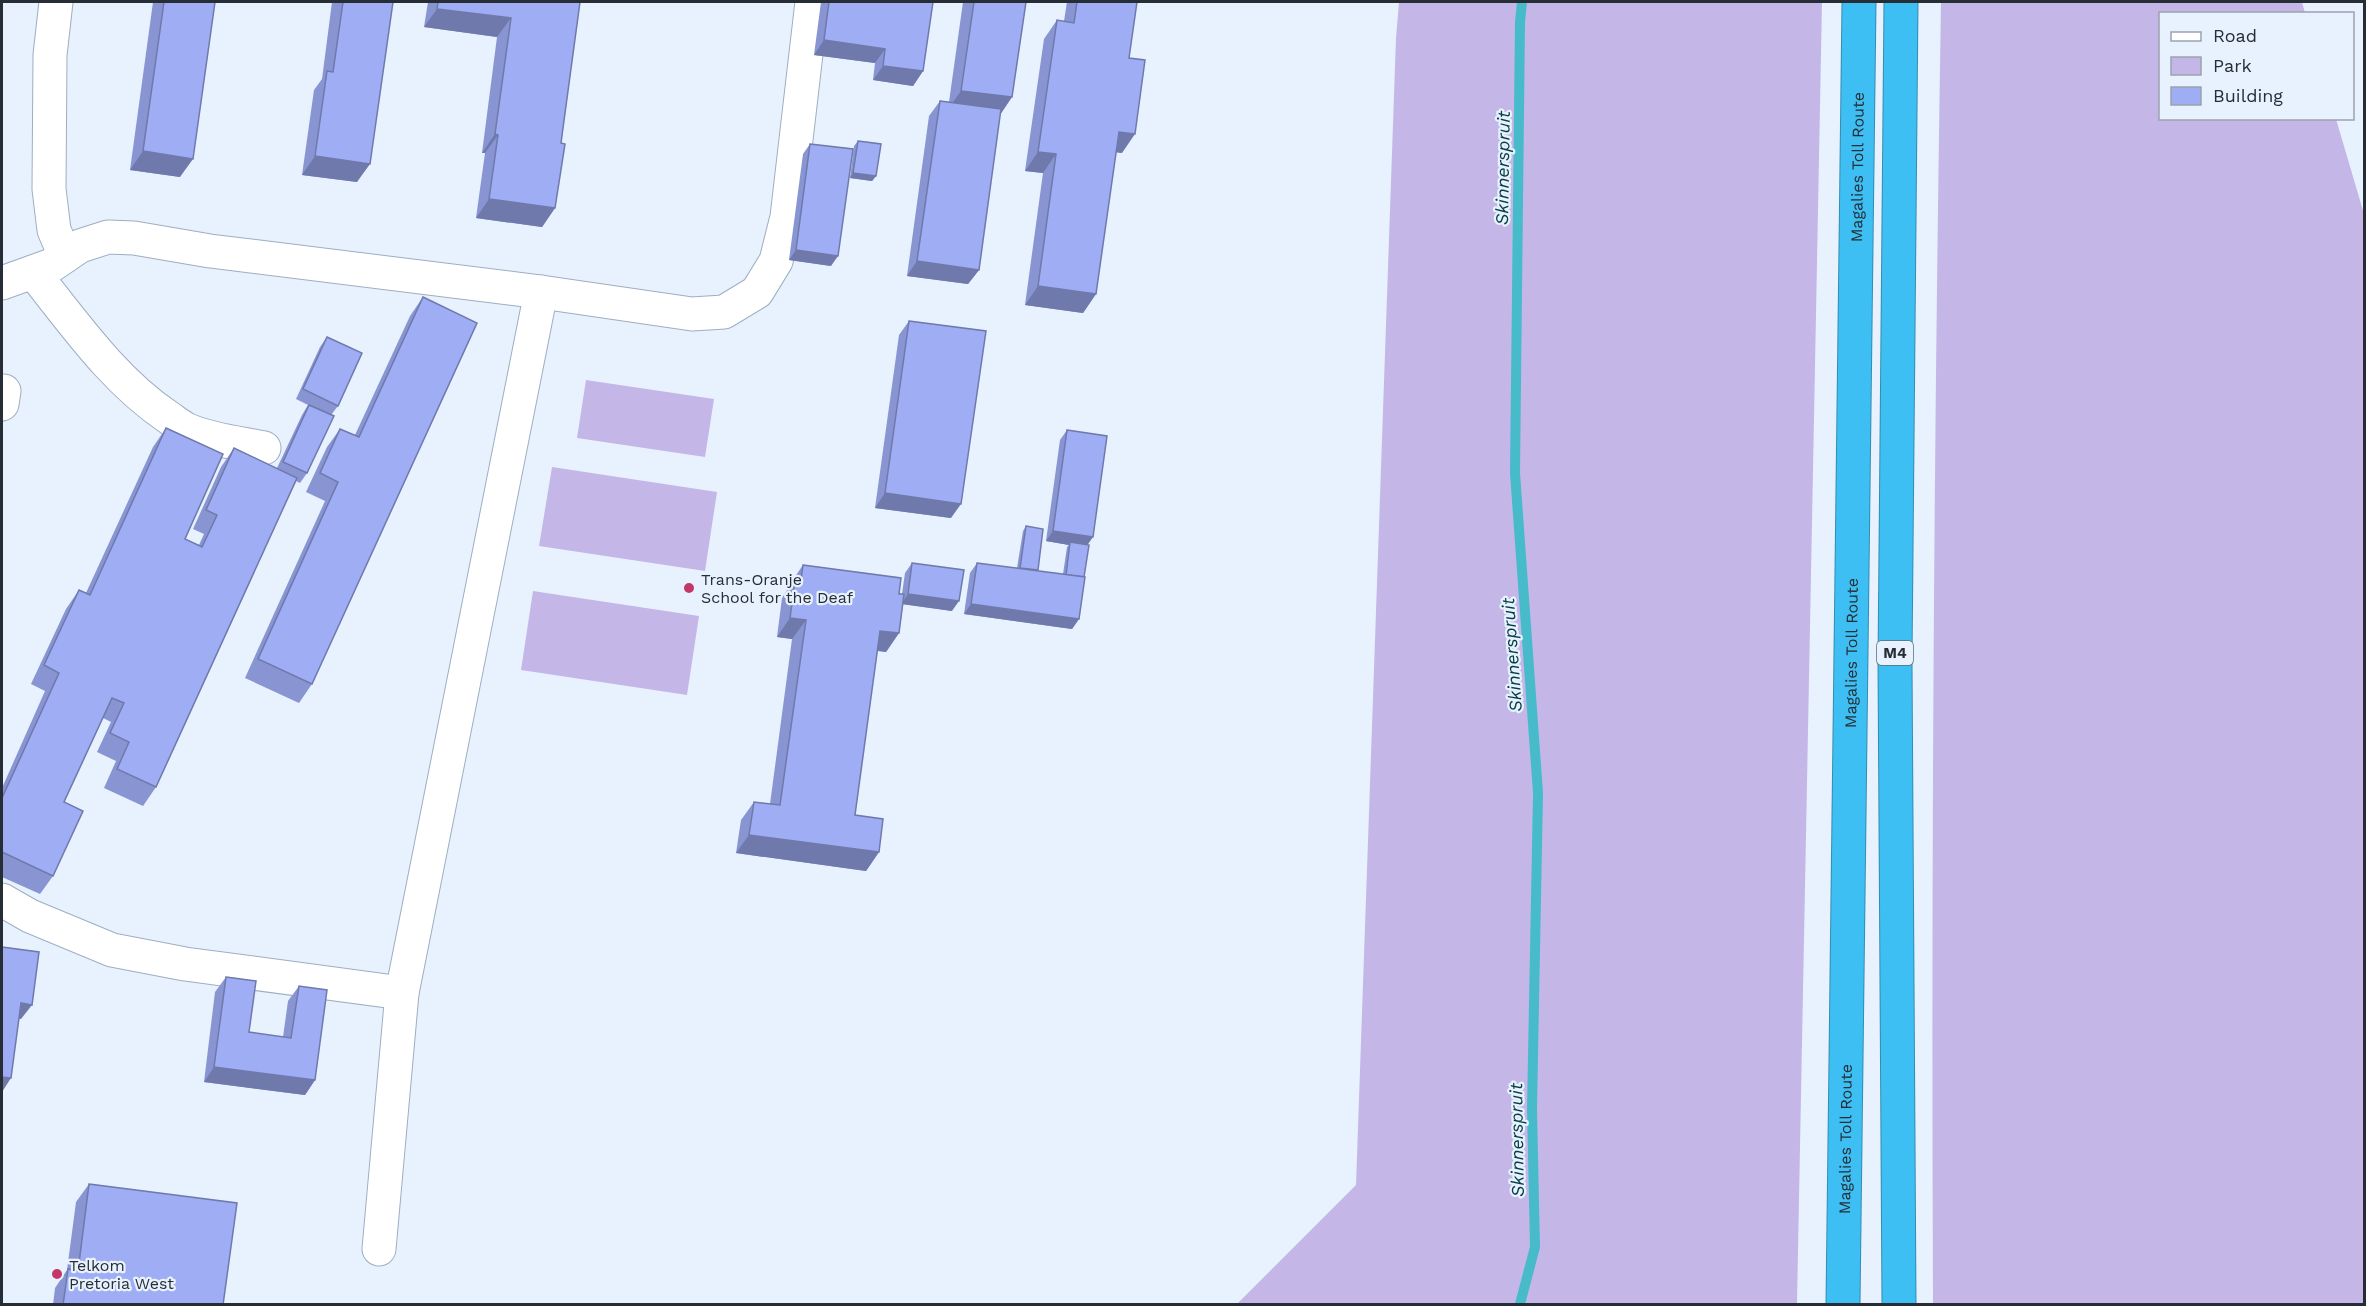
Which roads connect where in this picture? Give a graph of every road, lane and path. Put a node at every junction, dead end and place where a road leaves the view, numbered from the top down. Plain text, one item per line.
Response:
1 (56, 2) edge
2 (812, 2) edge
3 (1859, 2) edge
4 (1901, 2) edge
5 (65, 256) junction
6 (33, 272) junction
7 (2, 283) edge
8 (542, 292) junction
9 (264, 448) dead end
10 (2, 900) edge
11 (402, 993) junction
12 (379, 1249) dead end
13 (1843, 1305) edge
14 (1899, 1305) edge

1 - 5 lane
2 - 8 lane
3 - 13 highway, Magalies Toll Route
4 - 14 highway, M4
5 - 6 lane
5 - 8 lane
6 - 7 lane
6 - 9 lane
8 - 11 lane
10 - 11 lane
11 - 12 lane

